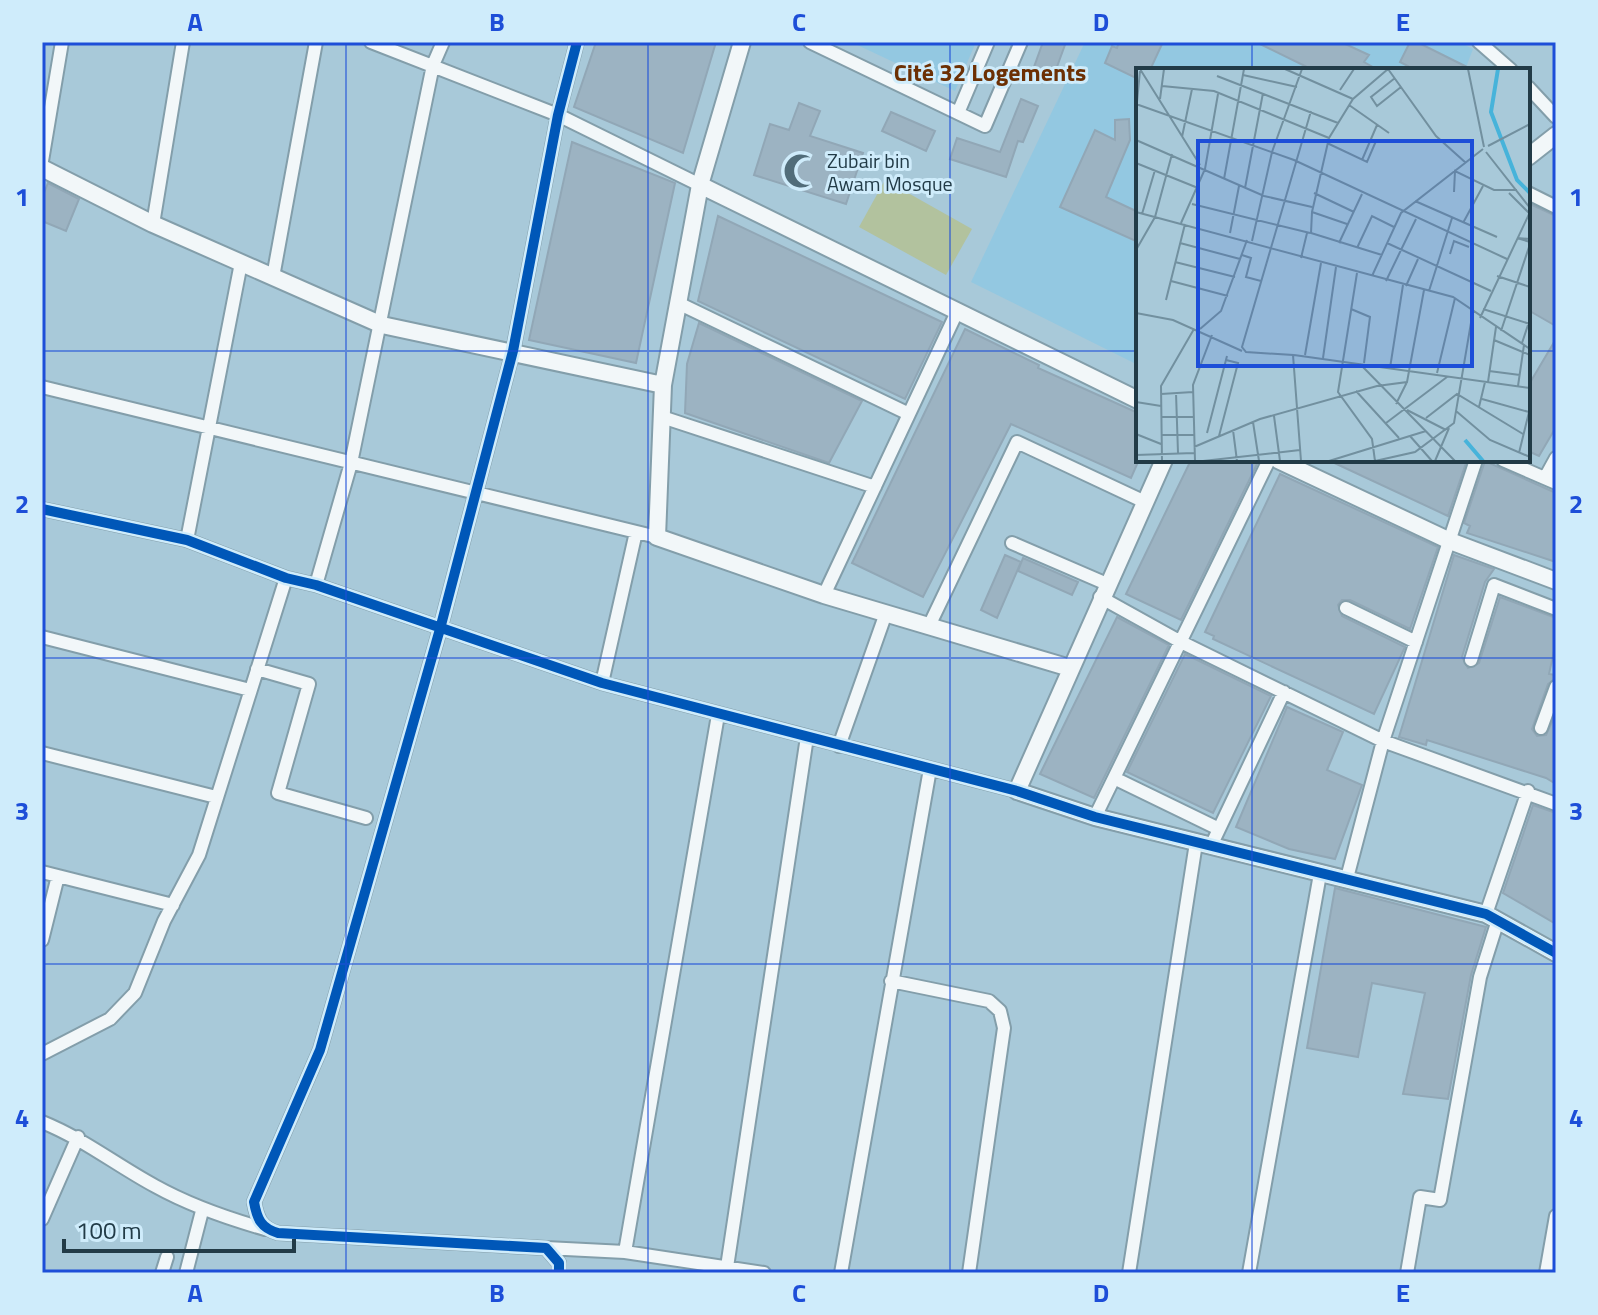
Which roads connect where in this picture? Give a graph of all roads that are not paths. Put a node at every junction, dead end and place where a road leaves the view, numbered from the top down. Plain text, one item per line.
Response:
1 (62, 42) edge
2 (183, 42) edge
3 (316, 42) edge
4 (371, 42) edge
5 (443, 42) edge
6 (577, 42) edge
7 (742, 42) edge
8 (810, 42) edge
9 (988, 42) edge
10 (1021, 42) edge
11 (1479, 42) edge
12 (433, 65) junction
13 (1509, 68) edge
14 (1530, 89) edge
15 (958, 113) junction
16 (558, 115) junction
17 (1556, 117) edge
18 (1556, 135) edge
19 (1530, 155) edge
20 (42, 161) edge
21 (42, 168) edge
22 (700, 185) junction
23 (1530, 194) edge
24 (1556, 207) edge
25 (153, 224) junction
26 (241, 263) junction
27 (273, 277) junction
28 (678, 303) junction
29 (956, 314) junction
30 (382, 325) junction
31 (513, 351) junction
32 (663, 385) junction
33 (42, 387) edge
34 (1136, 399) edge
35 (909, 414) junction
36 (662, 417) junction
37 (211, 428) junction
38 (1556, 458) edge
39 (1163, 462) edge
40 (1268, 462) edge
41 (1282, 462) edge
42 (1475, 462) edge
43 (1508, 462) edge
44 (351, 463) junction
45 (1550, 480) edge
46 (875, 487) junction
47 (477, 493) junction
48 (1145, 502) junction
49 (42, 509) edge
50 (636, 532) junction
51 (657, 537) junction
52 (187, 540) junction
53 (1450, 541) junction
54 (1012, 543) dead end
55 (286, 578) junction
56 (1556, 581) edge
57 (316, 585) junction
58 (1103, 591) junction
59 (824, 595) junction
60 (1346, 608) dead end
61 (1556, 609) edge
62 (886, 613) junction
63 (929, 626) junction
64 (440, 629) junction
65 (42, 637) edge
66 (1181, 642) junction
67 (1416, 642) junction
68 (1471, 660) dead end
69 (1070, 668) junction
70 (257, 669) junction
71 (602, 683) junction
72 (1556, 687) edge
73 (250, 690) junction
74 (1284, 692) junction
75 (718, 715) junction
76 (1541, 728) dead end
77 (807, 737) junction
78 (1383, 741) junction
79 (839, 746) junction
80 (42, 753) edge
81 (930, 769) junction
82 (1114, 778) junction
83 (1017, 791) junction
84 (1528, 791) junction
85 (216, 797) junction
86 (1556, 804) edge
87 (1095, 817) junction
88 (366, 818) dead end
89 (1219, 829) junction
90 (1204, 845) junction
91 (42, 872) edge
92 (1320, 874) junction
93 (58, 876) junction
94 (1347, 878) junction
95 (173, 905) junction
96 (1492, 917) junction
97 (42, 940) edge
98 (1556, 953) edge
99 (891, 981) junction
100 (42, 1054) edge
101 (42, 1122) edge
102 (78, 1137) junction
103 (202, 1211) junction
104 (1556, 1216) edge
105 (42, 1219) edge
106 (267, 1230) junction
107 (546, 1248) junction
108 (625, 1252) junction
109 (167, 1257) dead end
110 (727, 1267) junction
111 (162, 1273) edge
112 (186, 1273) edge
113 (559, 1273) edge
114 (764, 1273) edge
115 (841, 1273) edge
116 (969, 1273) edge
117 (1129, 1273) edge
118 (1249, 1273) edge
119 (1407, 1273) edge
120 (1546, 1273) edge

1 - 20 street
2 - 25 street
3 - 27 street
4 - 12 street
5 - 12 street
6 - 16 street
7 - 22 street
8 - 15 street
9 - 15 street
10 - 15 street
11 - 13 street
12 - 16 street
12 - 30 street
14 - 17 street
16 - 22 street
16 - 31 street
18 - 19 street
21 - 25 street
22 - 28 street
22 - 29 street
23 - 24 street
25 - 26 street
26 - 27 street
26 - 37 street
27 - 30 street
28 - 32 street
28 - 35 street
29 - 34 street
29 - 35 street
30 - 31 street
30 - 44 street
31 - 32 street
31 - 47 street
32 - 36 street
33 - 37 street
35 - 46 street
36 - 46 street
36 - 51 street
37 - 44 street
37 - 52 street
38 - 45 street
39 - 48 street
40 - 66 street
41 - 53 street
42 - 53 street
43 - 45 street
44 - 47 street
44 - 57 street
46 - 59 street
47 - 50 street
47 - 64 street
48 - 58 street
48 - 63 street
49 - 52 street
50 - 51 street
50 - 71 street
51 - 59 street
52 - 55 street
53 - 56 street
53 - 67 street
54 - 58 street
55 - 57 street
55 - 70 street
57 - 64 street
58 - 66 street
58 - 69 street
59 - 62 street
60 - 67 street
61 - 68 street
62 - 63 street
62 - 79 street
63 - 69 street
64 - 71 street
64 - 106 street
65 - 73 street
66 - 74 street
66 - 82 street
67 - 78 street
69 - 83 street
70 - 73 street
70 - 88 street
71 - 75 street
72 - 76 street
73 - 85 street
74 - 78 street
74 - 89 street
75 - 77 street
75 - 108 street
77 - 79 street
77 - 110 street
78 - 84 street
78 - 94 street
79 - 81 street
80 - 85 street
81 - 83 street
81 - 99 street
82 - 87 street
82 - 89 street
83 - 87 street
84 - 86 street
84 - 96 street
85 - 95 street
87 - 90 street
89 - 90 street
90 - 92 street
90 - 117 street
91 - 93 street
92 - 94 street
92 - 118 street
93 - 95 street
93 - 97 street
94 - 96 street
95 - 100 street
96 - 98 street
96 - 119 street
99 - 115 street
99 - 116 street
101 - 102 street
102 - 103 street
102 - 105 street
103 - 106 street
103 - 112 street
104 - 120 street
106 - 107 street
107 - 108 street
107 - 113 street
108 - 110 street
109 - 111 street
110 - 114 street

